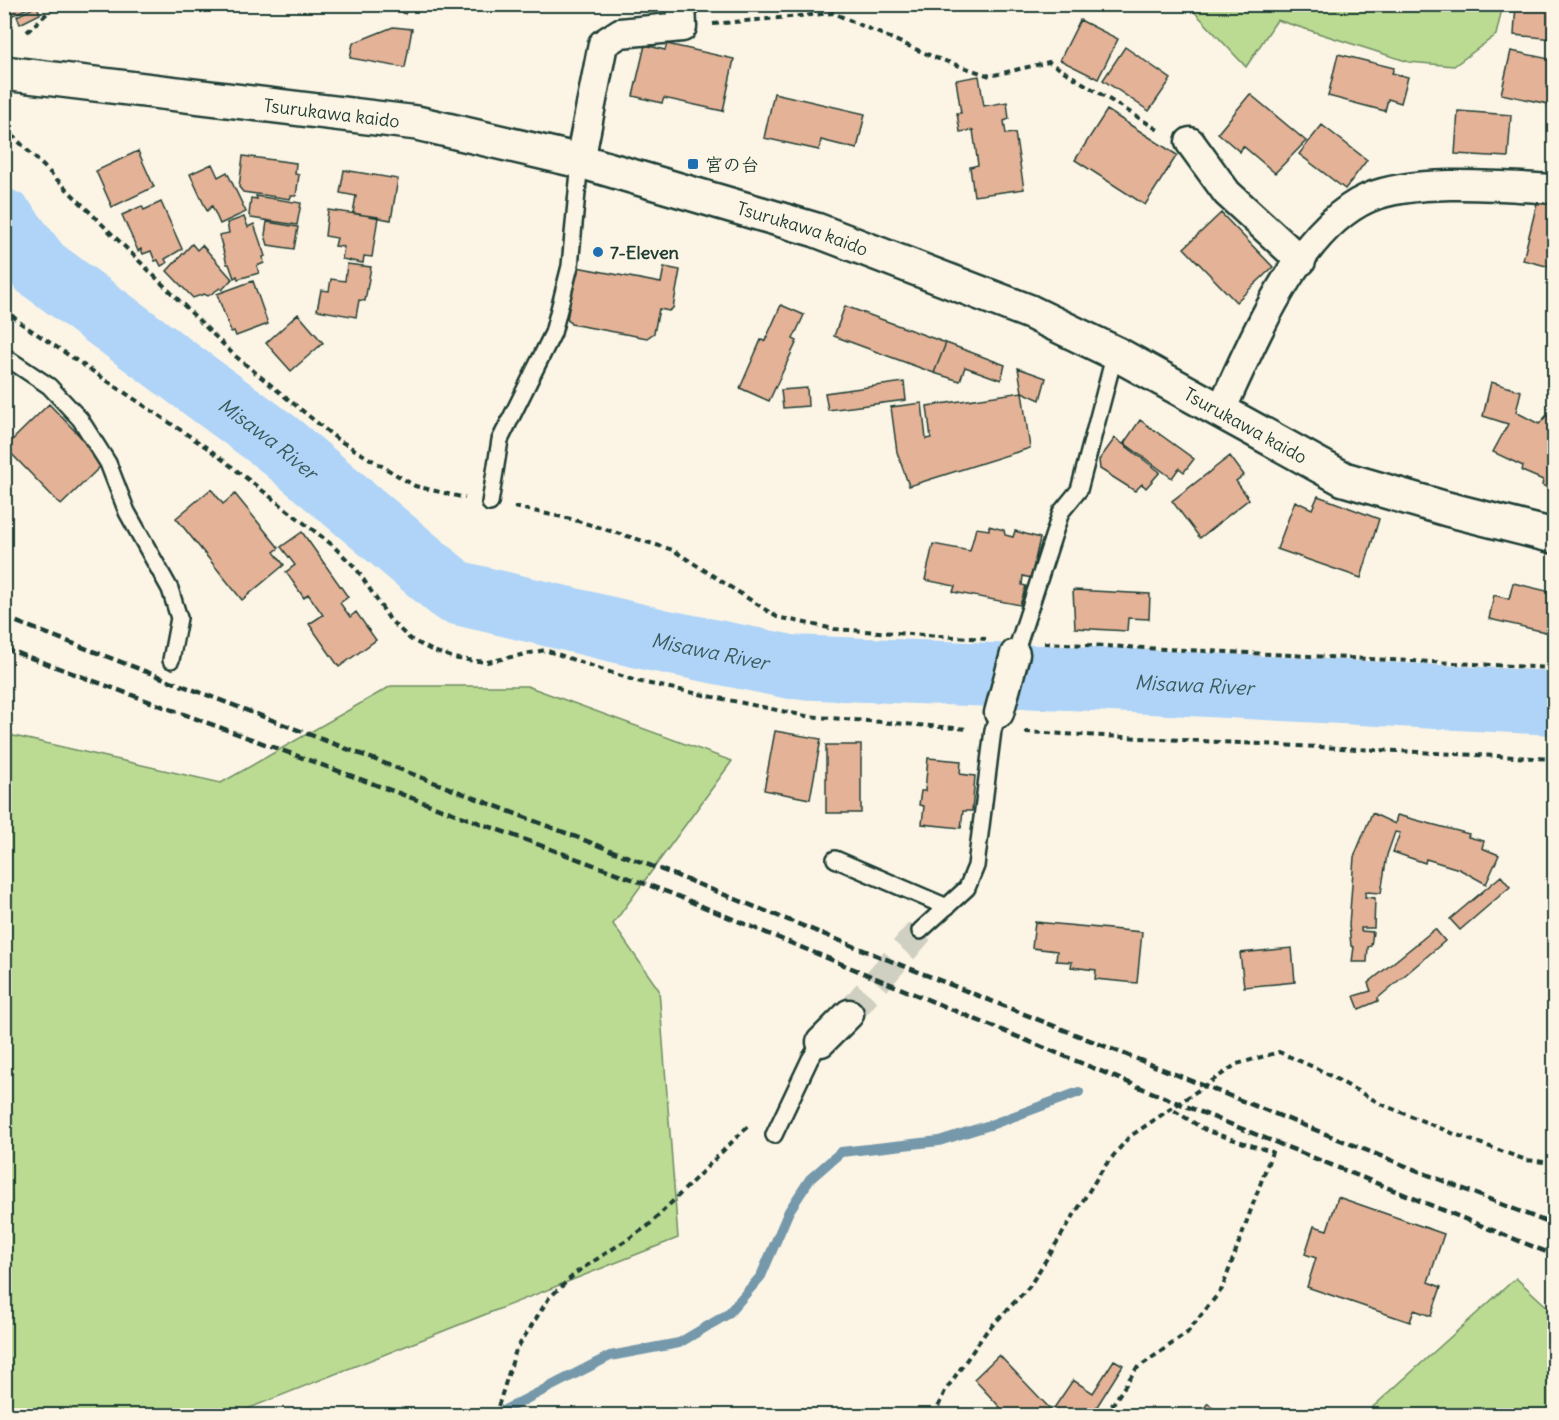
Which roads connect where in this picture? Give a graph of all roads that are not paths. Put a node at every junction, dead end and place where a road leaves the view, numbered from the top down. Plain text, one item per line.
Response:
1 (681, 16) edge
2 (4, 73) edge
3 (1190, 142) road end
4 (580, 161) junction
5 (1554, 189) edge
6 (1301, 261) junction
7 (1114, 353) junction
8 (4, 356) edge
9 (1220, 412) junction
10 (490, 502) dead end
11 (1554, 536) edge
12 (1017, 648) joint
13 (171, 660) dead end
14 (996, 722) joint
15 (835, 859) dead end
16 (947, 908) junction
17 (920, 931) tunnel mouth
18 (849, 1014) tunnel mouth
19 (821, 1042) joint
20 (774, 1135) dead end

1 - 4 street
2 - 4 main road, Tsurukawa kaido
3 - 6 street
4 - 7 main road, Tsurukawa kaido
4 - 10 lane
5 - 6 street
6 - 9 street
7 - 9 main road, Tsurukawa kaido
7 - 12 lane
8 - 13 lane
9 - 11 main road, Tsurukawa kaido
12 - 14 street
14 - 16 lane
15 - 16 lane
16 - 17 lane
18 - 19 street
19 - 20 lane

